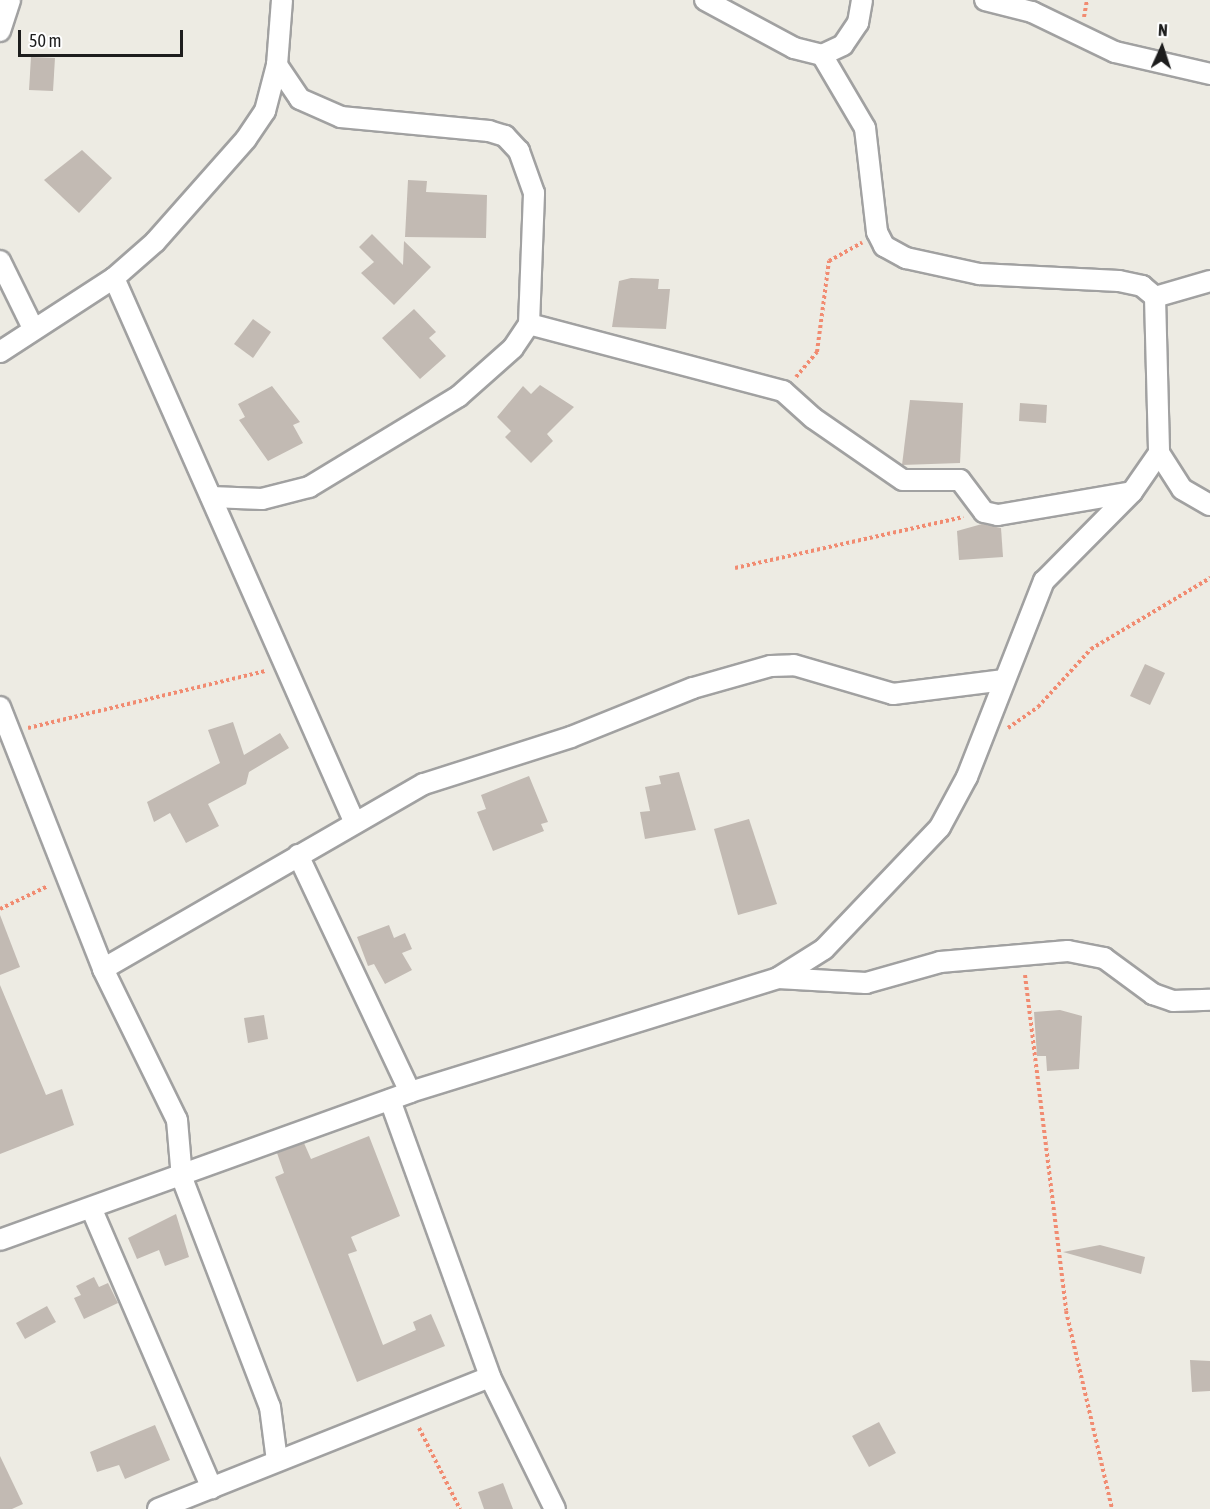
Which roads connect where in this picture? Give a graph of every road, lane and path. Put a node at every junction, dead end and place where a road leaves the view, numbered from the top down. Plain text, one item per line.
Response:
1 (10, 0) edge
2 (282, 0) edge
3 (705, 0) edge
4 (862, 0) edge
5 (985, 0) edge
6 (0, 32) edge
7 (822, 55) junction
8 (277, 65) junction
9 (1210, 74) edge
10 (884, 246) junction
11 (0, 261) edge
12 (114, 278) junction
13 (1210, 281) edge
14 (1155, 297) junction
15 (529, 324) junction
16 (33, 328) junction
17 (0, 352) edge
18 (783, 391) junction
19 (1159, 453) junction
20 (1132, 492) junction
21 (211, 497) junction
22 (1210, 505) edge
23 (984, 512) junction
24 (735, 568) dead end
25 (1210, 578) edge
26 (289, 666) junction
27 (1004, 680) junction
28 (0, 707) edge
29 (12, 732) junction
30 (978, 750) junction
31 (354, 821) junction
32 (298, 855) junction
33 (68, 877) junction
34 (0, 909) edge
35 (1023, 951) junction
36 (103, 969) junction
37 (778, 978) junction
38 (1210, 1000) edge
39 (410, 1092) junction
40 (390, 1100) junction
41 (182, 1178) junction
42 (92, 1210) junction
43 (0, 1240) edge
44 (490, 1377) junction
45 (409, 1408) junction
46 (277, 1461) junction
47 (212, 1488) junction
48 (158, 1509) edge
49 (460, 1509) edge
50 (555, 1509) edge
51 (1112, 1509) edge

1 - 6 street
2 - 8 street
3 - 7 street
4 - 7 street
5 - 9 street
7 - 10 street
8 - 12 street
8 - 15 street
10 - 14 street
10 - 18 path
11 - 16 street
12 - 16 street
12 - 21 street
13 - 14 street
14 - 19 street
15 - 18 street
15 - 21 street
16 - 17 street
18 - 23 street
19 - 20 street
19 - 22 street
20 - 23 street
20 - 27 street
21 - 26 street
23 - 24 path
25 - 30 path
26 - 29 path
26 - 31 street
27 - 30 street
27 - 31 street
28 - 29 street
29 - 33 street
30 - 37 street
31 - 32 street
32 - 36 street
32 - 39 street
33 - 34 path
33 - 36 street
35 - 37 street
35 - 38 street
35 - 51 path
36 - 41 street
37 - 39 street
39 - 40 street
40 - 41 street
40 - 44 street
41 - 42 street
41 - 46 street
42 - 43 street
42 - 47 street
44 - 45 street
44 - 50 street
45 - 46 street
45 - 49 path
46 - 47 street
47 - 48 street

